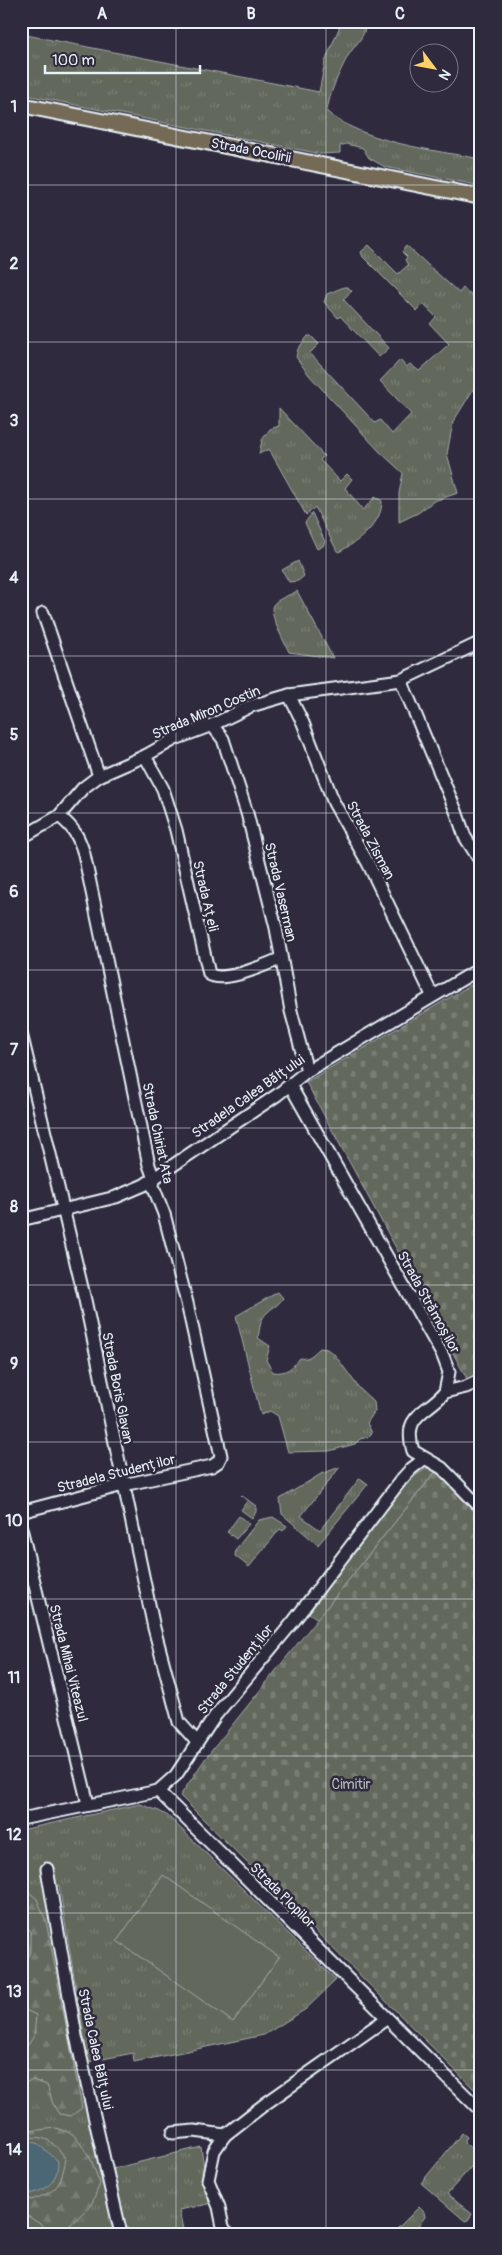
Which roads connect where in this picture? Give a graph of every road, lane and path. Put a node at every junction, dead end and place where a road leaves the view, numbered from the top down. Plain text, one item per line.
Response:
1 (21, 105) edge
2 (481, 197) edge
3 (43, 613) dead end
4 (481, 642) edge
5 (401, 680) junction
6 (289, 695) junction
7 (212, 725) junction
8 (145, 756) junction
9 (99, 776) junction
10 (59, 816) junction
11 (21, 838) edge
12 (481, 862) edge
13 (280, 959) junction
14 (481, 968) edge
15 (432, 995) junction
16 (21, 1033) edge
17 (307, 1071) junction
18 (290, 1085) junction
19 (154, 1179) junction
20 (63, 1210) junction
21 (21, 1220) edge
22 (481, 1380) edge
23 (445, 1392) junction
24 (424, 1459) junction
25 (218, 1462) joint
26 (123, 1485) junction
27 (481, 1508) edge
28 (21, 1512) edge
29 (21, 1528) edge
30 (197, 1742) junction
31 (158, 1791) junction
32 (88, 1804) junction
33 (21, 1819) edge
34 (47, 1869) dead end
35 (386, 2019) junction
36 (481, 2111) edge
37 (174, 2133) dead end
38 (225, 2135) junction
39 (121, 2234) edge
40 (228, 2234) edge

1 - 2 main road, Strada Ocolirii
3 - 9 street
4 - 5 street, Strada Miron Costin
5 - 6 street, Strada Miron Costin
5 - 12 street
6 - 7 street, Strada Miron Costin
6 - 15 street, Strada Zisman
7 - 8 street, Strada Miron Costin
7 - 13 street, Strada Vaserman
8 - 9 street, Strada Miron Costin
8 - 13 street, Strada Ațeli
9 - 10 street, Strada Miron Costin
10 - 11 street, Strada Miron Costin
10 - 19 street, Strada Chiriat Ata
13 - 17 street, Strada Vaserman
14 - 15 street, Stradela Calea Bălțului
15 - 17 street, Stradela Calea Bălțului
16 - 20 street, Strada Boris Glavan
17 - 18 street, Stradela Calea Bălțului
18 - 19 street, Stradela Calea Bălțului
18 - 23 street, Strada Strămoșilor
19 - 20 street, Stradela Calea Bălțului
19 - 25 street, Strada Chiriat Ata
20 - 21 street, Stradela Calea Bălțului
20 - 26 street, Strada Boris Glavan
22 - 23 street
23 - 24 street
24 - 27 street
24 - 30 street, Strada Studenților
25 - 26 street, Stradela Studenților
26 - 28 street, Stradela Studenților
26 - 30 street, Strada Boris Glavan
29 - 32 street, Strada Mihai Viteazul
30 - 31 street, Strada Studenților
31 - 32 street
31 - 35 street, Strada Plopilor
32 - 33 street
34 - 39 street, Strada Calea Bălțului
35 - 36 street, Strada Plopilor
35 - 38 street
37 - 38 street
38 - 40 street

